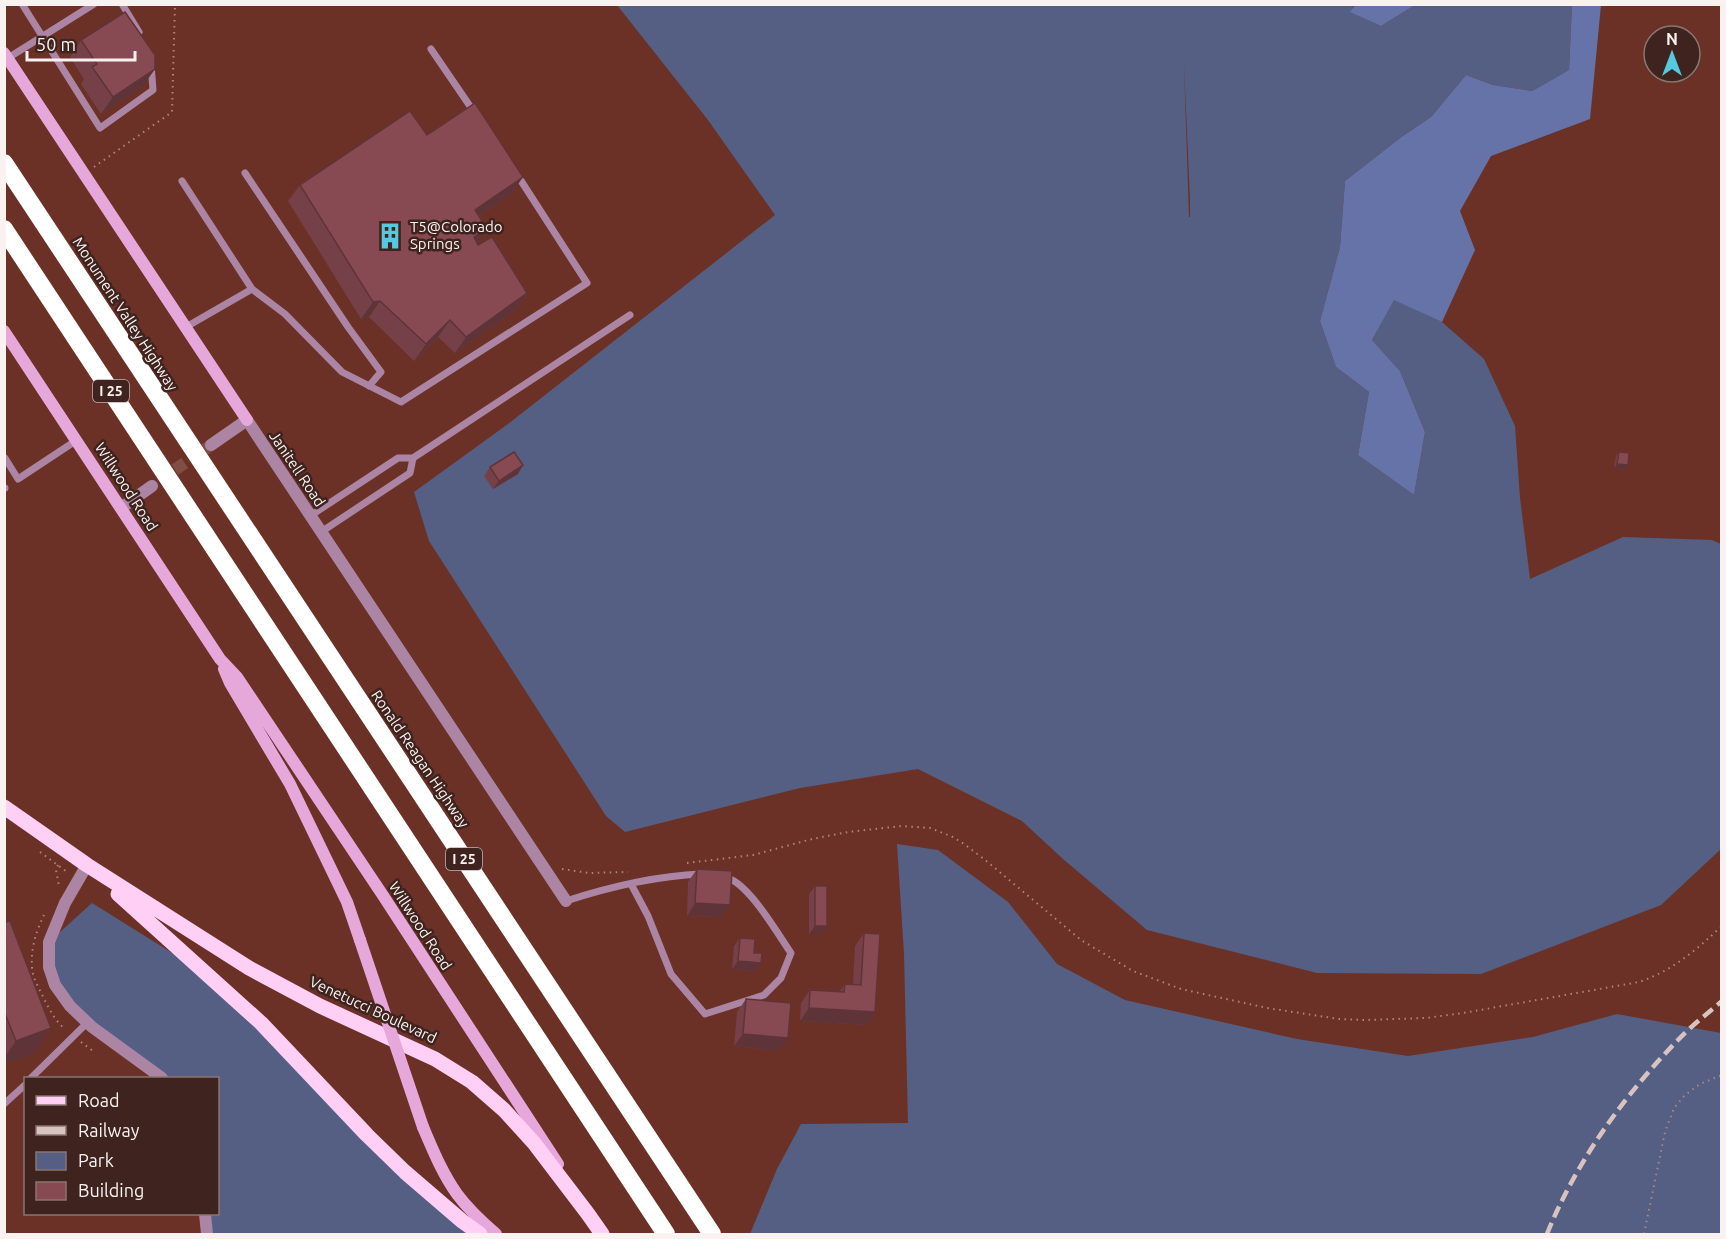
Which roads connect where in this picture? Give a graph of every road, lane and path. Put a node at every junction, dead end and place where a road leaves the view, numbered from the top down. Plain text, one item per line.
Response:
1 (94, 4) edge
2 (122, 4) edge
3 (22, 5) edge
4 (42, 36) junction
5 (144, 42) edge
6 (431, 49) dead end
7 (6, 56) edge
8 (150, 61) edge
9 (478, 117) edge
10 (4, 163) edge
11 (511, 166) edge
12 (245, 173) dead end
13 (182, 181) dead end
14 (4, 229) edge
15 (252, 289) junction
16 (630, 315) dead end
17 (186, 327) junction
18 (4, 331) edge
19 (369, 386) junction
20 (247, 420) junction
21 (77, 440) junction
22 (212, 445) tunnel mouth
23 (5, 458) edge
24 (413, 458) junction
25 (215, 484) joint
26 (152, 486) tunnel mouth
27 (121, 508) junction
28 (310, 516) junction
29 (321, 532) junction
30 (220, 659) junction
31 (4, 807) edge
32 (687, 863) dead end
33 (87, 865) junction
34 (543, 867) junction
35 (635, 871) dead end
36 (710, 875) edge
37 (720, 877) edge
38 (631, 884) junction
39 (566, 901) joint
40 (1722, 926) edge
41 (87, 1023) junction
42 (1722, 1075) edge
43 (32, 1077) edge
44 (161, 1077) edge
45 (24, 1085) edge
46 (4, 1104) edge
47 (588, 1214) junction
48 (205, 1215) edge
49 (207, 1234) edge
50 (480, 1234) edge
51 (496, 1234) edge
52 (602, 1234) edge
53 (666, 1234) edge
54 (712, 1234) edge
55 (1644, 1234) edge

1 - 4 lane
2 - 5 lane
3 - 4 lane
4 - 7 lane
4 - 8 lane
6 - 9 lane
7 - 17 street, Janitell Road
10 - 25 highway, Monument Valley Highway / I 25
11 - 19 lane
12 - 19 lane
13 - 15 lane
14 - 53 highway, I 25
15 - 17 lane
15 - 19 lane
16 - 24 lane
17 - 20 street, Janitell Road
18 - 21 street, Willwood Road
20 - 22 street
20 - 28 street, Janitell Road
21 - 23 lane
21 - 27 street, Willwood Road
24 - 28 lane
24 - 29 lane
25 - 54 highway, Ronald Reagan Highway / I 25
26 - 27 street
27 - 30 street, Willwood Road
28 - 29 street, Janitell Road
29 - 34 street, Janitell Road
30 - 47 street, Willwood Road
30 - 51 street, Willwood Road, bridge
31 - 33 main road, Venetucci Boulevard
32 - 40 path
33 - 41 street
33 - 47 main road, Venetucci Boulevard
33 - 50 main road, Venetucci Boulevard
34 - 35 path
34 - 39 street, Janitell Road
36 - 38 lane
37 - 38 lane
38 - 39 lane
41 - 43 lane
41 - 44 street
42 - 55 path
45 - 46 lane
47 - 52 main road, Venetucci Boulevard
48 - 49 street

